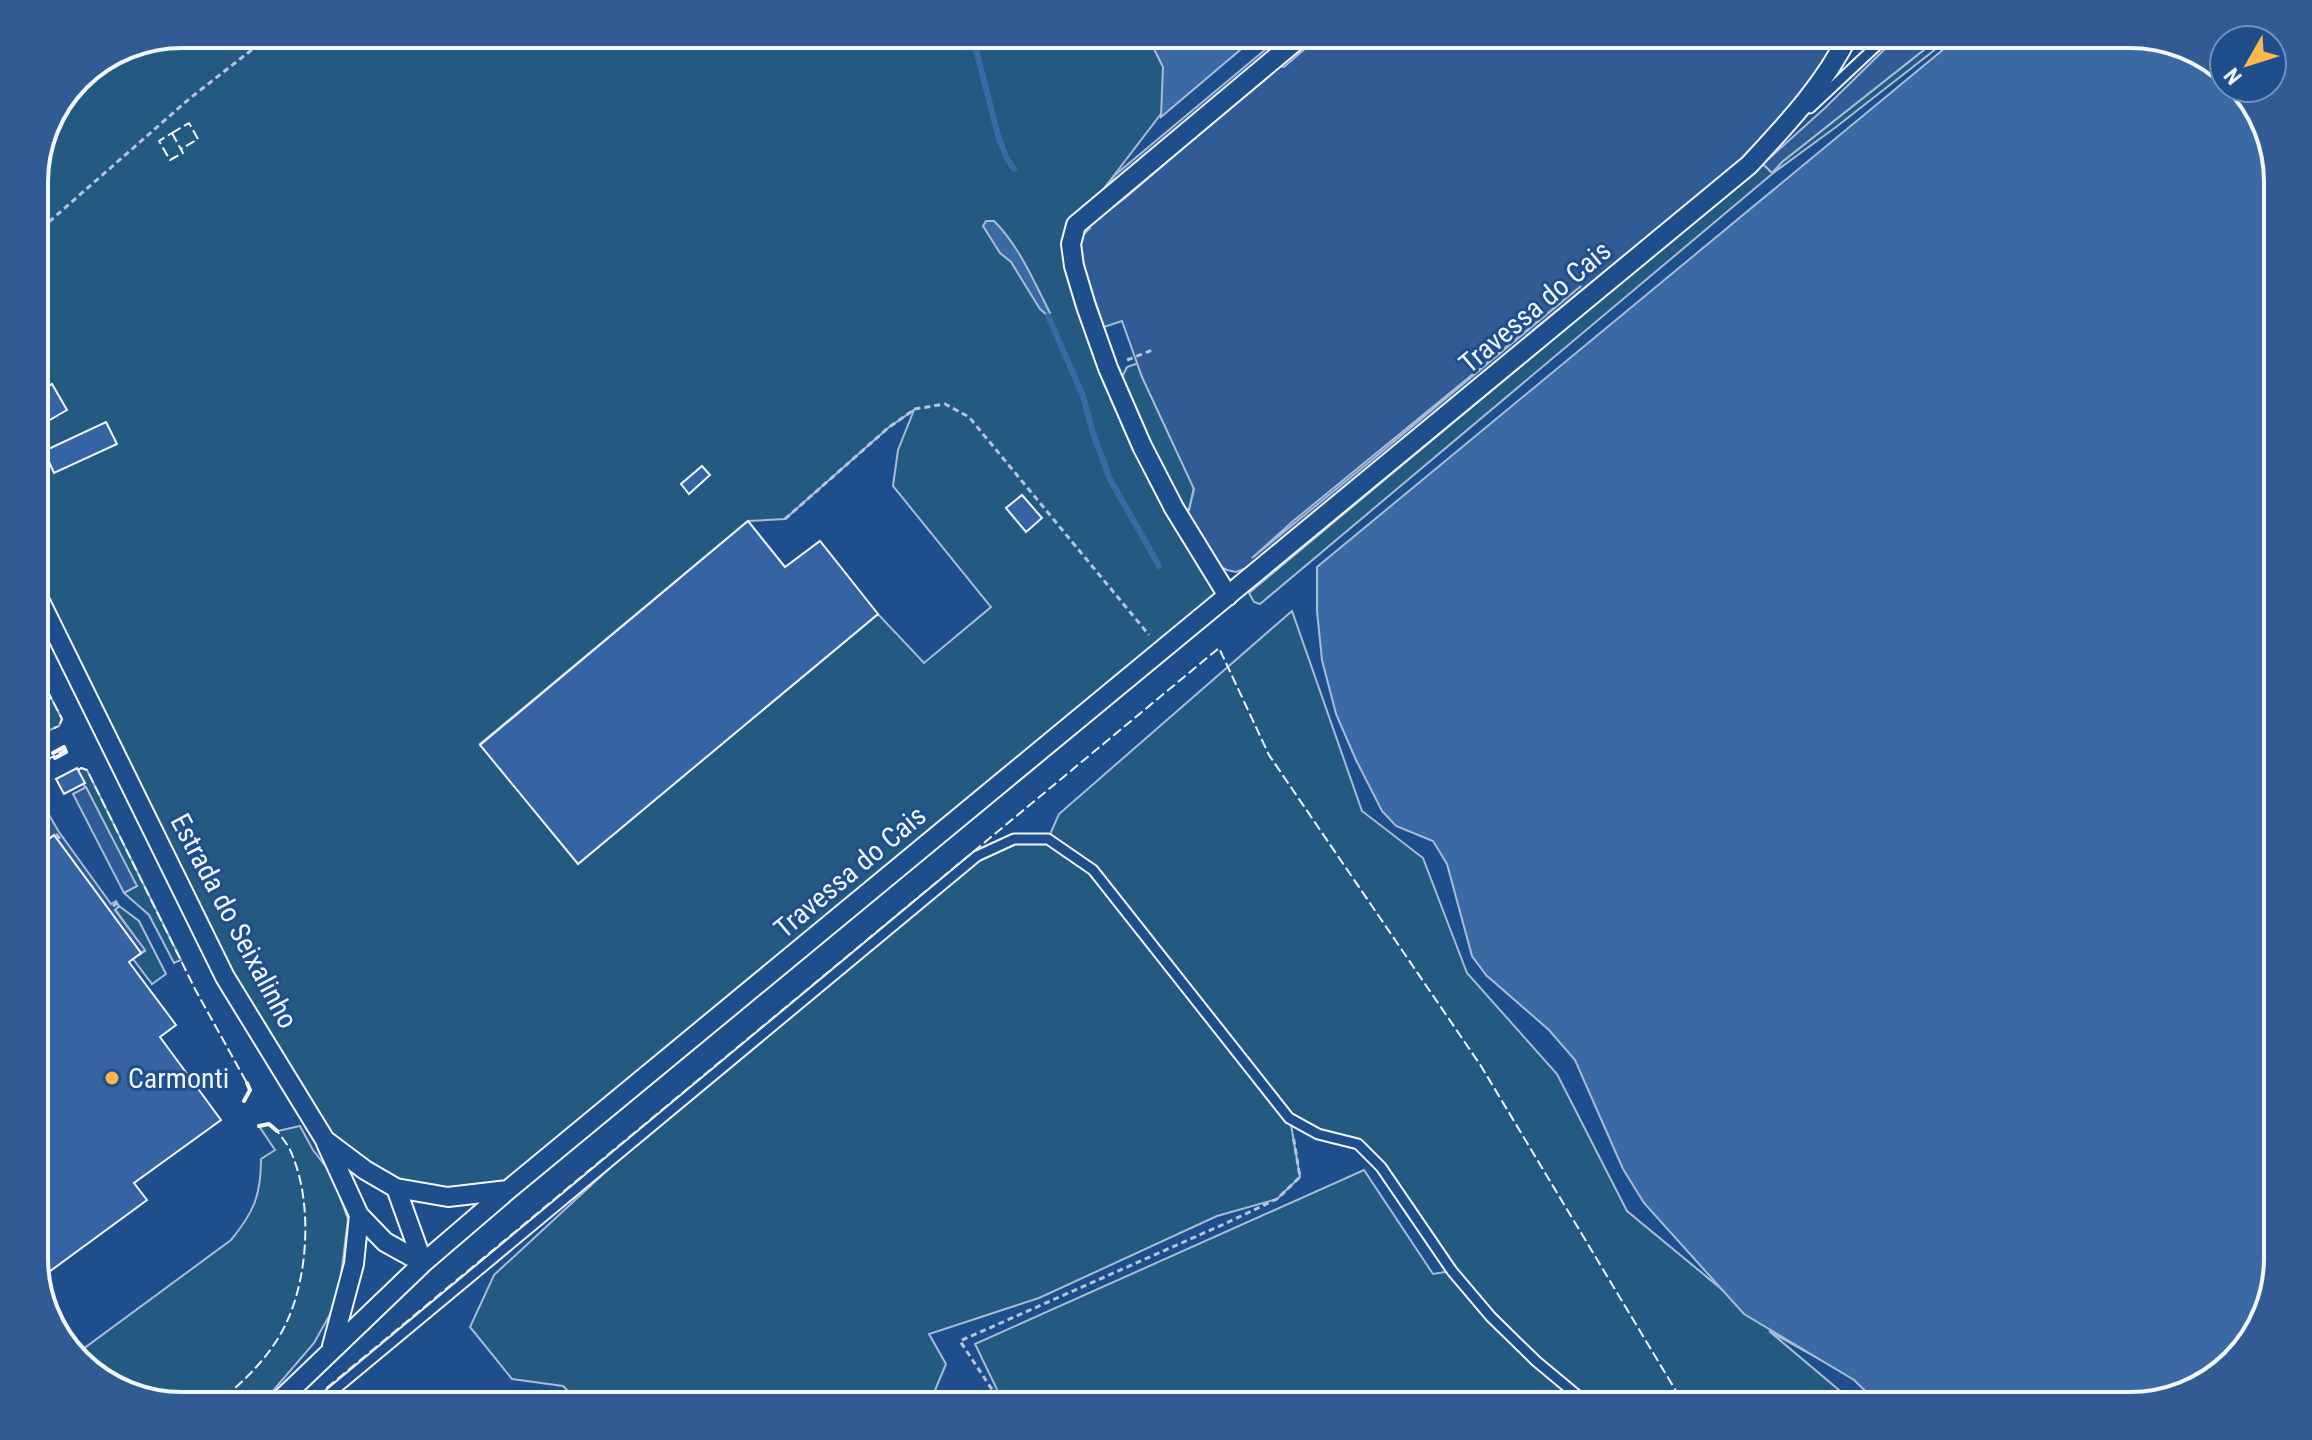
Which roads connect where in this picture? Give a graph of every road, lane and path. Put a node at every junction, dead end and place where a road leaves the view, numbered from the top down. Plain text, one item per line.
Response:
1 (254, 48) edge
2 (1287, 48) edge
3 (1841, 48) edge
4 (1874, 48) edge
5 (1749, 165) junction
6 (48, 223) edge
7 (1155, 349) dead end
8 (1108, 368) junction
9 (785, 519) dead end
10 (1228, 596) junction
11 (48, 617) edge
12 (1162, 650) junction
13 (56, 834) dead end
14 (60, 839) dead end
15 (1289, 1118) junction
16 (325, 1140) junction
17 (396, 1188) junction
18 (508, 1190) junction
19 (359, 1215) junction
20 (423, 1263) junction
21 (331, 1349) junction
22 (288, 1392) edge
23 (332, 1392) edge
24 (994, 1392) edge
25 (1573, 1392) edge

1 - 6 path
2 - 8 street
3 - 5 street, Travessa do Cais
4 - 5 lane
5 - 10 street, Travessa do Cais
7 - 8 path
8 - 10 street
9 - 12 path
10 - 12 street, Travessa do Cais
11 - 16 street, Estrada do Seixalinho
12 - 18 street, Travessa do Cais
13 - 14 path
15 - 23 lane
15 - 24 path
15 - 25 lane
16 - 17 street, Estrada do Seixalinho
16 - 19 street
17 - 18 street, Estrada do Seixalinho
17 - 20 street
18 - 20 street, Travessa do Cais
19 - 20 street
19 - 21 street
20 - 21 street, Travessa do Cais
21 - 22 street, Travessa do Cais

